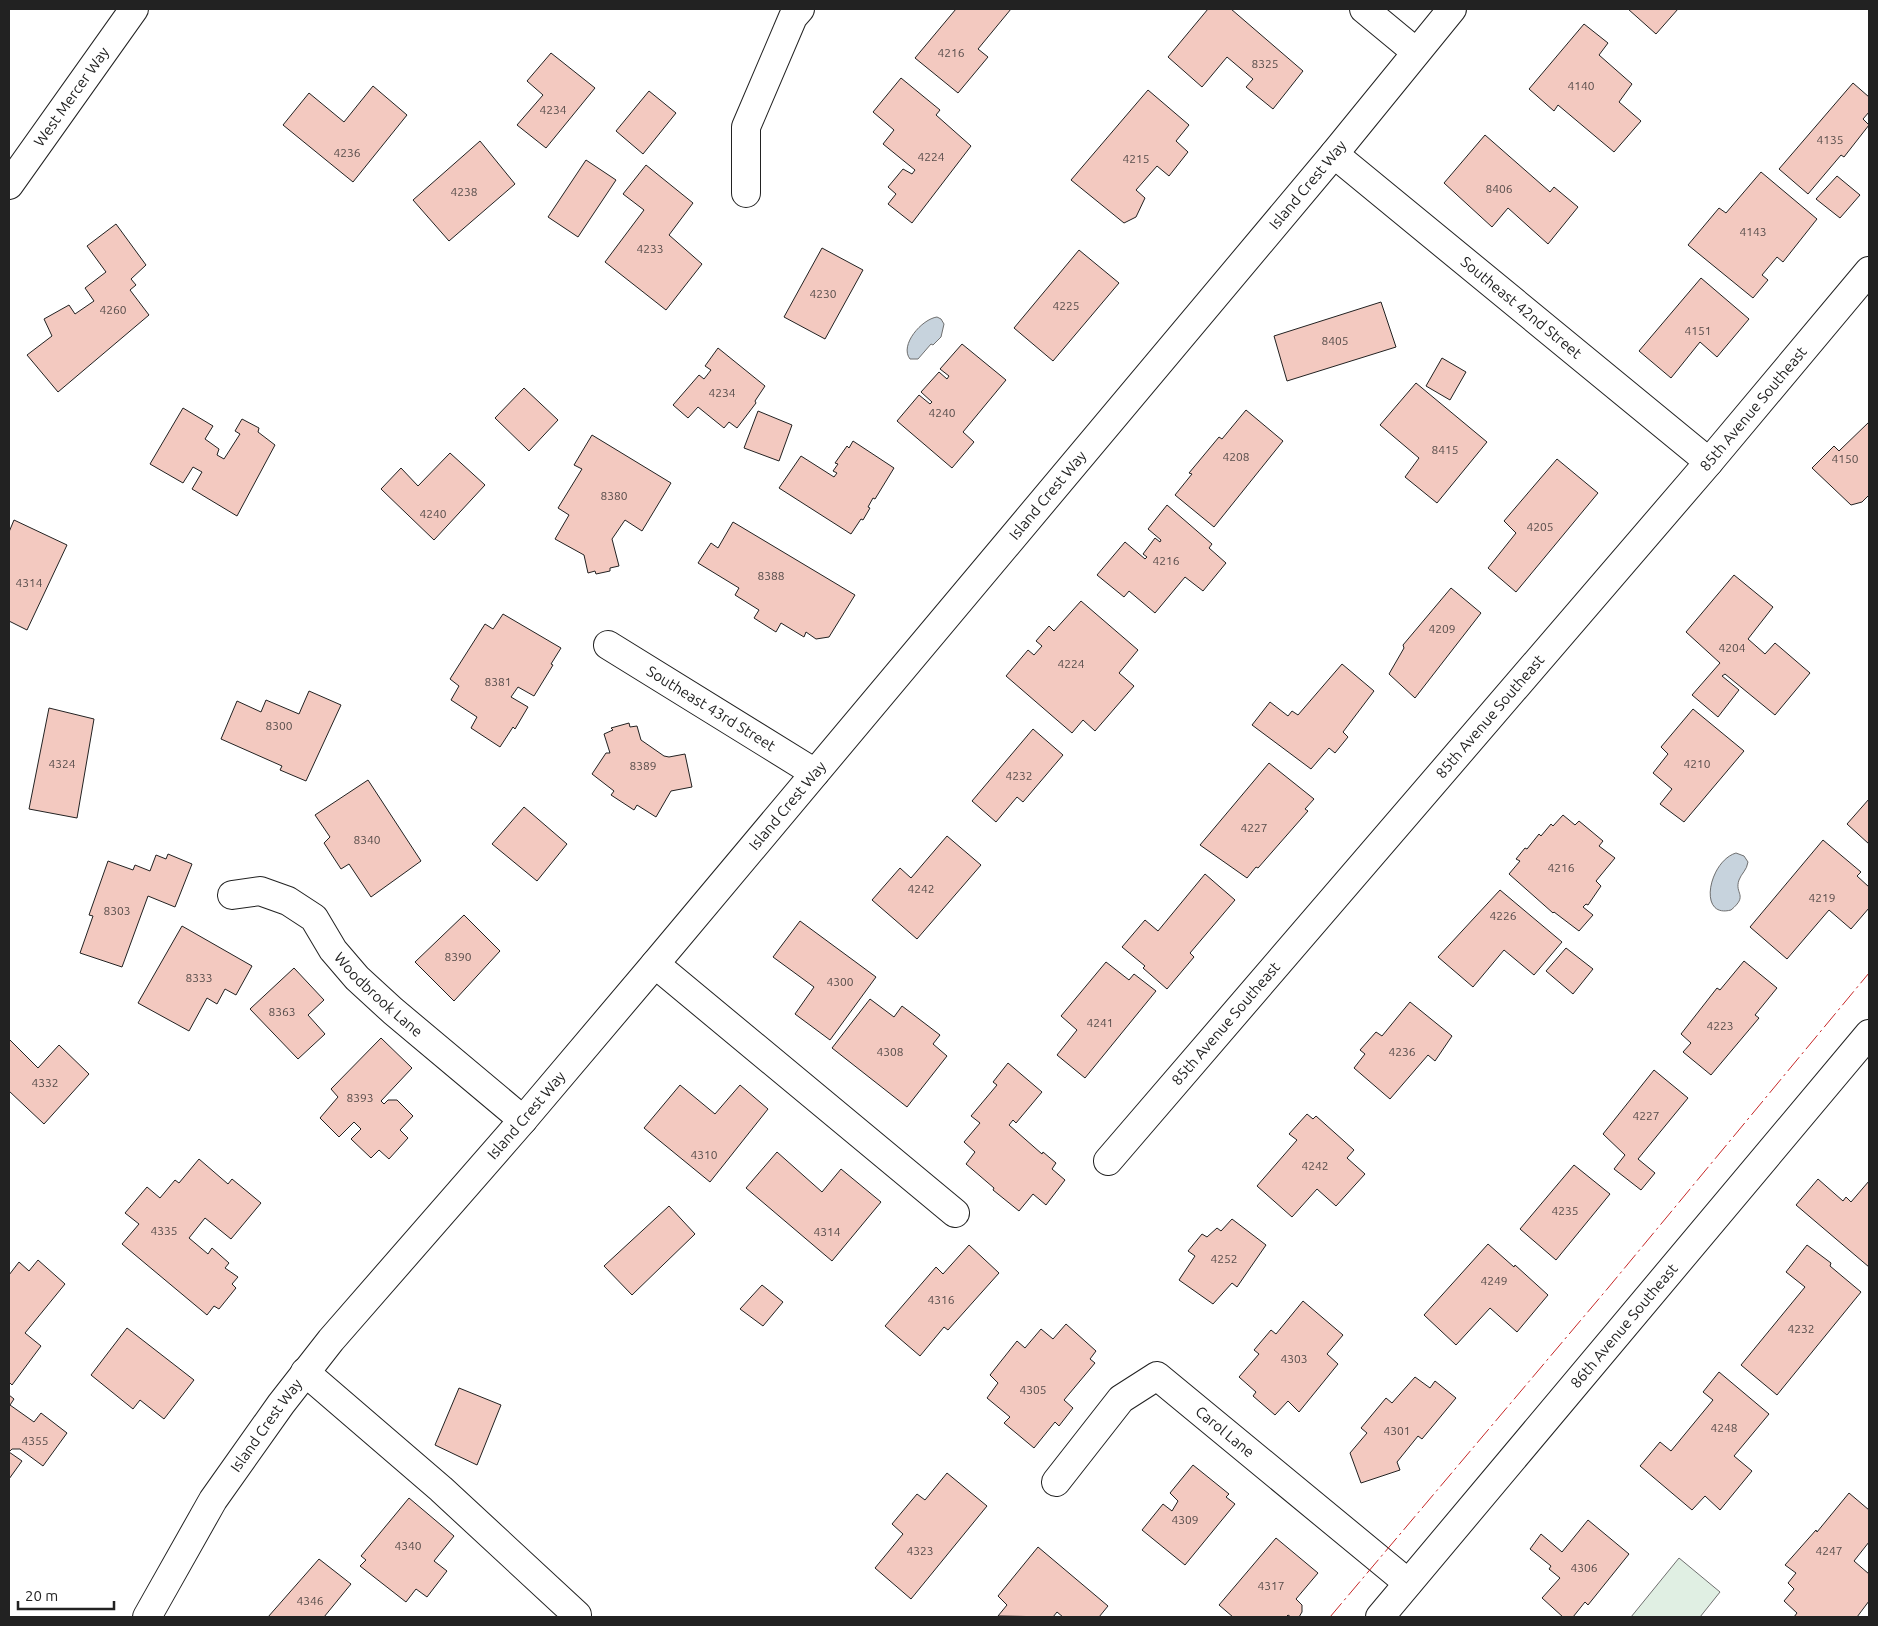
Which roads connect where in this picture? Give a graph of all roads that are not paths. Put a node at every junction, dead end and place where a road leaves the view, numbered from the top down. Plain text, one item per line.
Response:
1 (134, 9) edge
2 (800, 9) edge
3 (1364, 9) edge
4 (1452, 9) edge
5 (1416, 52) junction
6 (1334, 154) junction
7 (9, 184) edge
8 (746, 193) dead end
9 (1869, 271) edge
10 (1708, 462) junction
11 (608, 645) dead end
12 (814, 773) junction
13 (232, 895) dead end
14 (655, 964) junction
15 (1869, 1034) edge
16 (523, 1120) junction
17 (1108, 1161) dead end
18 (955, 1213) dead end
19 (305, 1372) junction
20 (1056, 1482) dead end
21 (1408, 1583) junction
22 (577, 1615) dead end
23 (147, 1617) edge
24 (1380, 1617) edge

1 - 7 street, West Mercer Way
2 - 8 street
3 - 5 street
4 - 5 street, Island Crest Way
5 - 6 street, Island Crest Way
6 - 10 street, Southeast 42nd Street
6 - 12 street, Island Crest Way
9 - 10 street, 85th Avenue Southeast
10 - 17 street, 85th Avenue Southeast
11 - 12 street, Southeast 43rd Street
12 - 14 street, Island Crest Way
13 - 16 street, Woodbrook Lane
14 - 16 street, Island Crest Way
14 - 18 street
15 - 21 street, 86th Avenue Southeast
16 - 19 street, Island Crest Way
19 - 22 street
19 - 23 street, Island Crest Way
20 - 21 street, Carol Lane
21 - 24 street, 86th Avenue Southeast

